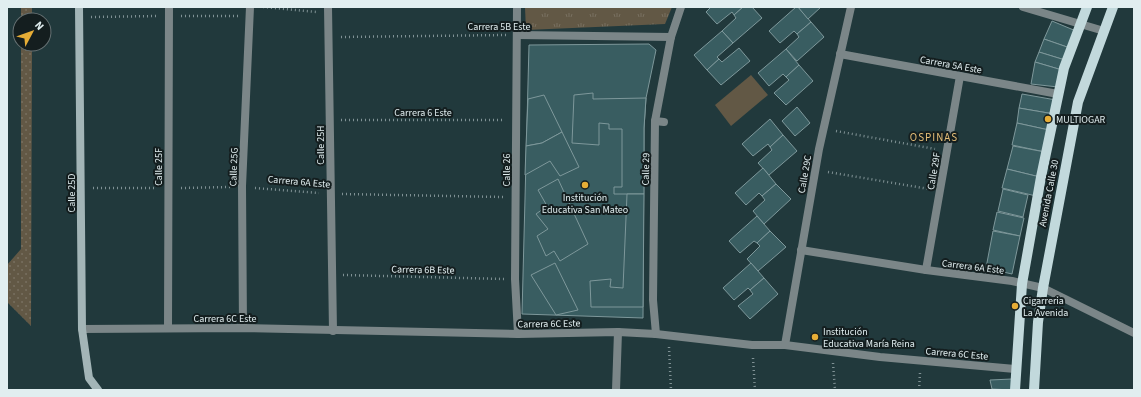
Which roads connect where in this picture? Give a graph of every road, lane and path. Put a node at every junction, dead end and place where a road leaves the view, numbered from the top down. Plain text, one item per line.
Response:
1 (79, 7) edge
2 (169, 7) edge
3 (250, 7) edge
4 (263, 7) edge
5 (517, 7) edge
6 (681, 7) edge
7 (851, 7) edge
8 (1023, 7) edge
9 (1087, 7) edge
10 (1113, 7) edge
11 (328, 10) edge
12 (1081, 23) junction
13 (1104, 31) junction
14 (518, 35) junction
15 (670, 37) junction
16 (329, 38) junction
17 (840, 54) junction
18 (960, 76) junction
19 (1058, 94) junction
20 (330, 120) junction
21 (516, 120) junction
22 (655, 121) junction
23 (664, 122) dead end
24 (824, 128) junction
25 (947, 151) junction
26 (815, 170) junction
27 (242, 186) junction
28 (81, 188) junction
29 (168, 188) junction
30 (940, 191) junction
31 (329, 194) junction
32 (516, 198) junction
33 (801, 250) junction
34 (926, 270) junction
35 (330, 275) junction
36 (515, 279) junction
37 (1022, 284) junction
38 (1043, 288) junction
39 (168, 328) junction
40 (243, 328) junction
41 (82, 329) junction
42 (333, 331) junction
43 (618, 332) junction
44 (1134, 333) edge
45 (518, 334) junction
46 (656, 334) junction
47 (668, 336) junction
48 (752, 345) junction
49 (785, 346) junction
50 (833, 352) junction
51 (920, 360) junction
52 (1015, 369) junction
53 (98, 390) edge
54 (616, 390) edge
55 (671, 390) edge
56 (755, 390) edge
57 (835, 390) edge
58 (919, 390) edge
59 (1015, 390) edge
60 (1034, 390) edge

1 - 28 main road, Calle 25D
2 - 29 street, Calle 25F
3 - 27 street, Calle 25G
4 - 11 path
5 - 14 street, Calle 26
6 - 15 street, Calle 29
7 - 17 street, Calle 29C
8 - 12 street
9 - 12 main road, Avenida Calle 30
10 - 13 main road, Avenida Calle 30
11 - 16 street, Calle 25H
12 - 13 street
12 - 19 main road, Avenida Calle 30
13 - 38 main road, Avenida Calle 30
14 - 15 street, Carrera 5B Este
14 - 16 path, Carrera 5B Este
14 - 21 street, Calle 26
15 - 22 street, Calle 29
16 - 20 street, Calle 25H
17 - 18 street, Carrera 5A Este
17 - 24 street, Calle 29C
18 - 19 street, Carrera 5A Este
18 - 25 street, Calle 29F
19 - 37 main road, Avenida Calle 30
20 - 21 path, Carrera 6 Este
20 - 31 street, Calle 25H
21 - 32 street, Calle 26
22 - 23 street
22 - 46 street, Calle 29
24 - 25 path
24 - 26 street, Calle 29C
25 - 30 street, Calle 29F
26 - 30 path
26 - 33 street, Calle 29C
27 - 29 path, Carrera 6A Este
27 - 31 path, Carrera 6A Este
27 - 40 street, Calle 25G
28 - 29 path, Carrera 6A Este
28 - 41 main road, Calle 25D
29 - 39 street, Calle 25F
30 - 34 street, Calle 29F
31 - 32 path, Carrera 6A Este
31 - 35 street, Calle 25H
32 - 36 street, Calle 26
33 - 34 street, Carrera 6A Este
33 - 49 street, Calle 29C
34 - 37 street, Carrera 6A Este
35 - 36 path, Carrera 6B Este
35 - 42 street, Calle 25H
36 - 45 street, Calle 26
37 - 38 street, Carrera 6A Este
37 - 52 main road, Avenida Calle 30
38 - 44 street, Carrera 6A Este
38 - 60 main road, Avenida Calle 30
39 - 40 street, Carrera 6C Este
39 - 41 street, Carrera 6C Este
40 - 42 street, Carrera 6C Este
41 - 53 main road, Calle 25D
42 - 45 street, Carrera 6C Este
43 - 45 street, Carrera 6C Este
43 - 46 street, Carrera 6C Este
43 - 54 street
46 - 47 street, Carrera 6C Este
47 - 48 street, Carrera 6C Este
47 - 55 path
48 - 49 street, Carrera 6C Este
48 - 56 path
49 - 50 street, Carrera 6C Este
50 - 51 street, Carrera 6C Este
50 - 57 path
51 - 52 street, Carrera 6C Este
51 - 58 path
52 - 59 main road, Avenida Calle 30

